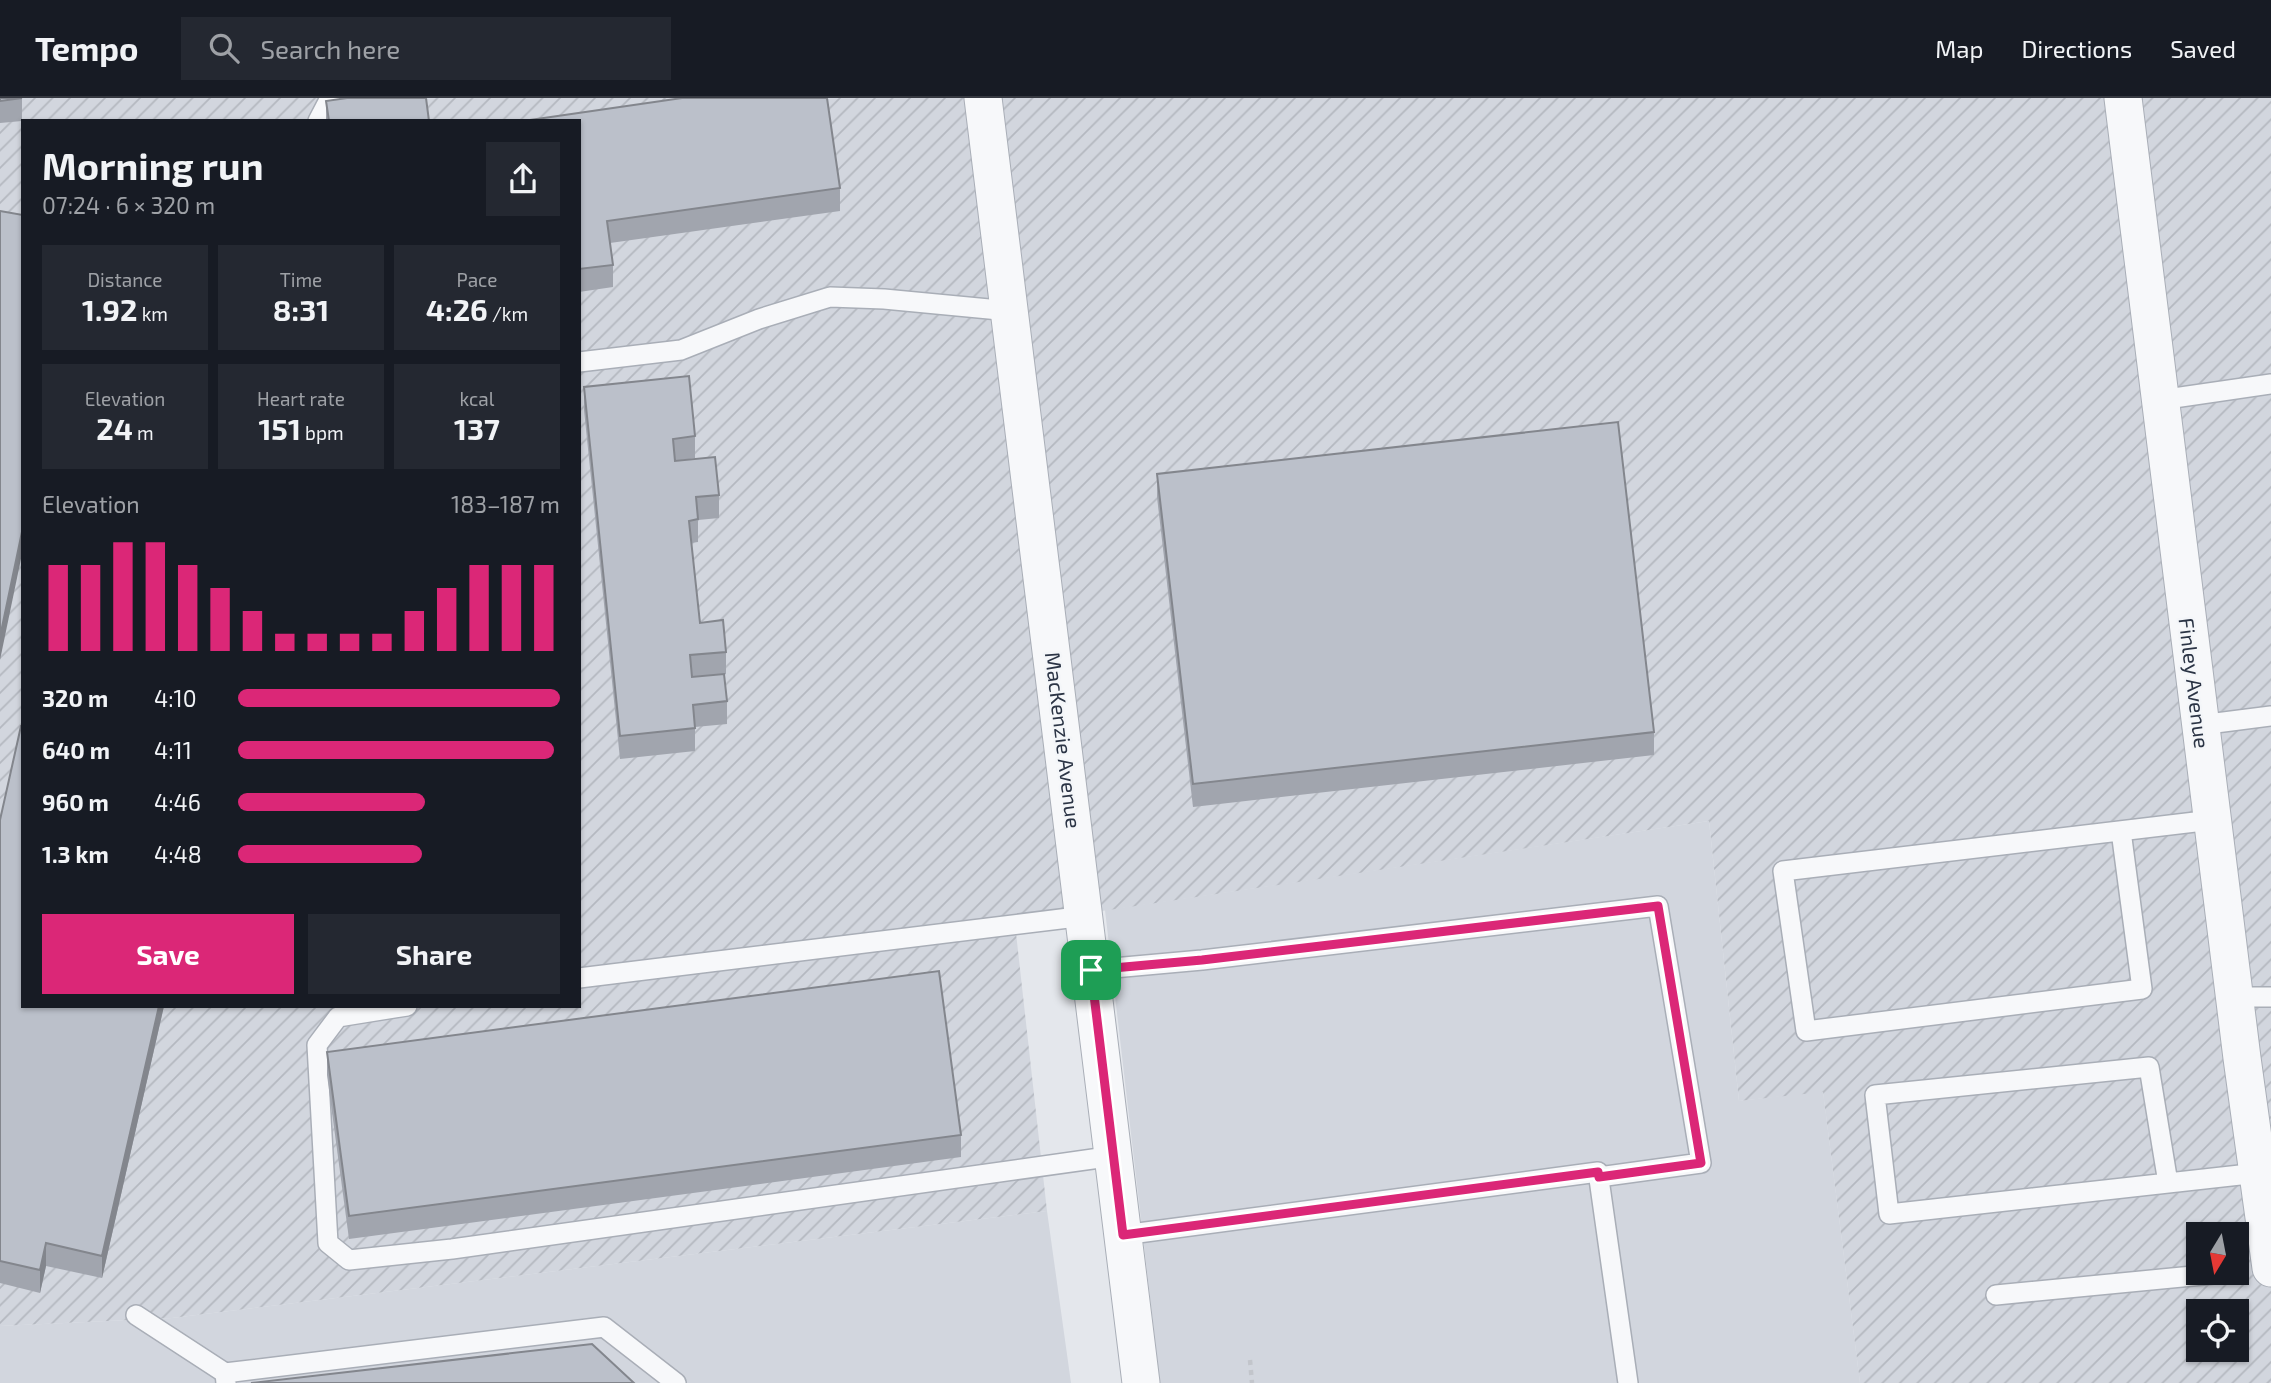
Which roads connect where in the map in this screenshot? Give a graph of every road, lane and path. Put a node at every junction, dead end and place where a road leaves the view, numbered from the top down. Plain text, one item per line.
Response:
1 (330, 98) edge
2 (984, 98) edge
3 (2123, 98) edge
4 (319, 119) edge
5 (1010, 311) junction
6 (581, 362) edge
7 (2271, 384) edge
8 (2160, 400) junction
9 (2271, 716) edge
10 (2200, 724) junction
11 (2212, 820) junction
12 (2121, 831) junction
13 (1085, 916) junction
14 (1091, 970) junction
15 (581, 978) edge
16 (2234, 997) junction
17 (2271, 997) edge
18 (394, 1008) edge
19 (1114, 1156) junction
20 (2258, 1173) junction
21 (1599, 1177) junction
22 (2168, 1183) junction
23 (1123, 1235) junction
24 (2271, 1268) edge
25 (2249, 1270) edge
26 (2186, 1277) edge
27 (1996, 1295) dead end
28 (136, 1315) dead end
29 (1250, 1360) dead end
30 (225, 1378) edge
31 (676, 1383) edge
32 (1141, 1383) edge
33 (1252, 1383) edge
34 (1628, 1383) edge

1 - 4 lane
2 - 5 street, MacKenzie Avenue
3 - 8 street, Finley Avenue
5 - 6 lane
5 - 13 street, MacKenzie Avenue
7 - 8 lane
8 - 10 street, Finley Avenue
9 - 10 lane
10 - 11 street, Finley Avenue
11 - 12 lane
11 - 16 street, Finley Avenue
12 - 12 lane
13 - 14 street, MacKenzie Avenue
13 - 15 lane
14 - 19 street, MacKenzie Avenue
14 - 21 lane
16 - 17 lane
16 - 20 street, Finley Avenue
18 - 19 lane
19 - 23 street, MacKenzie Avenue
20 - 22 lane
20 - 24 street, Finley Avenue
21 - 23 lane
21 - 34 lane
22 - 22 lane
23 - 32 street, MacKenzie Avenue
24 - 25 lane
26 - 27 lane
28 - 30 lane
29 - 33 path
30 - 31 lane

